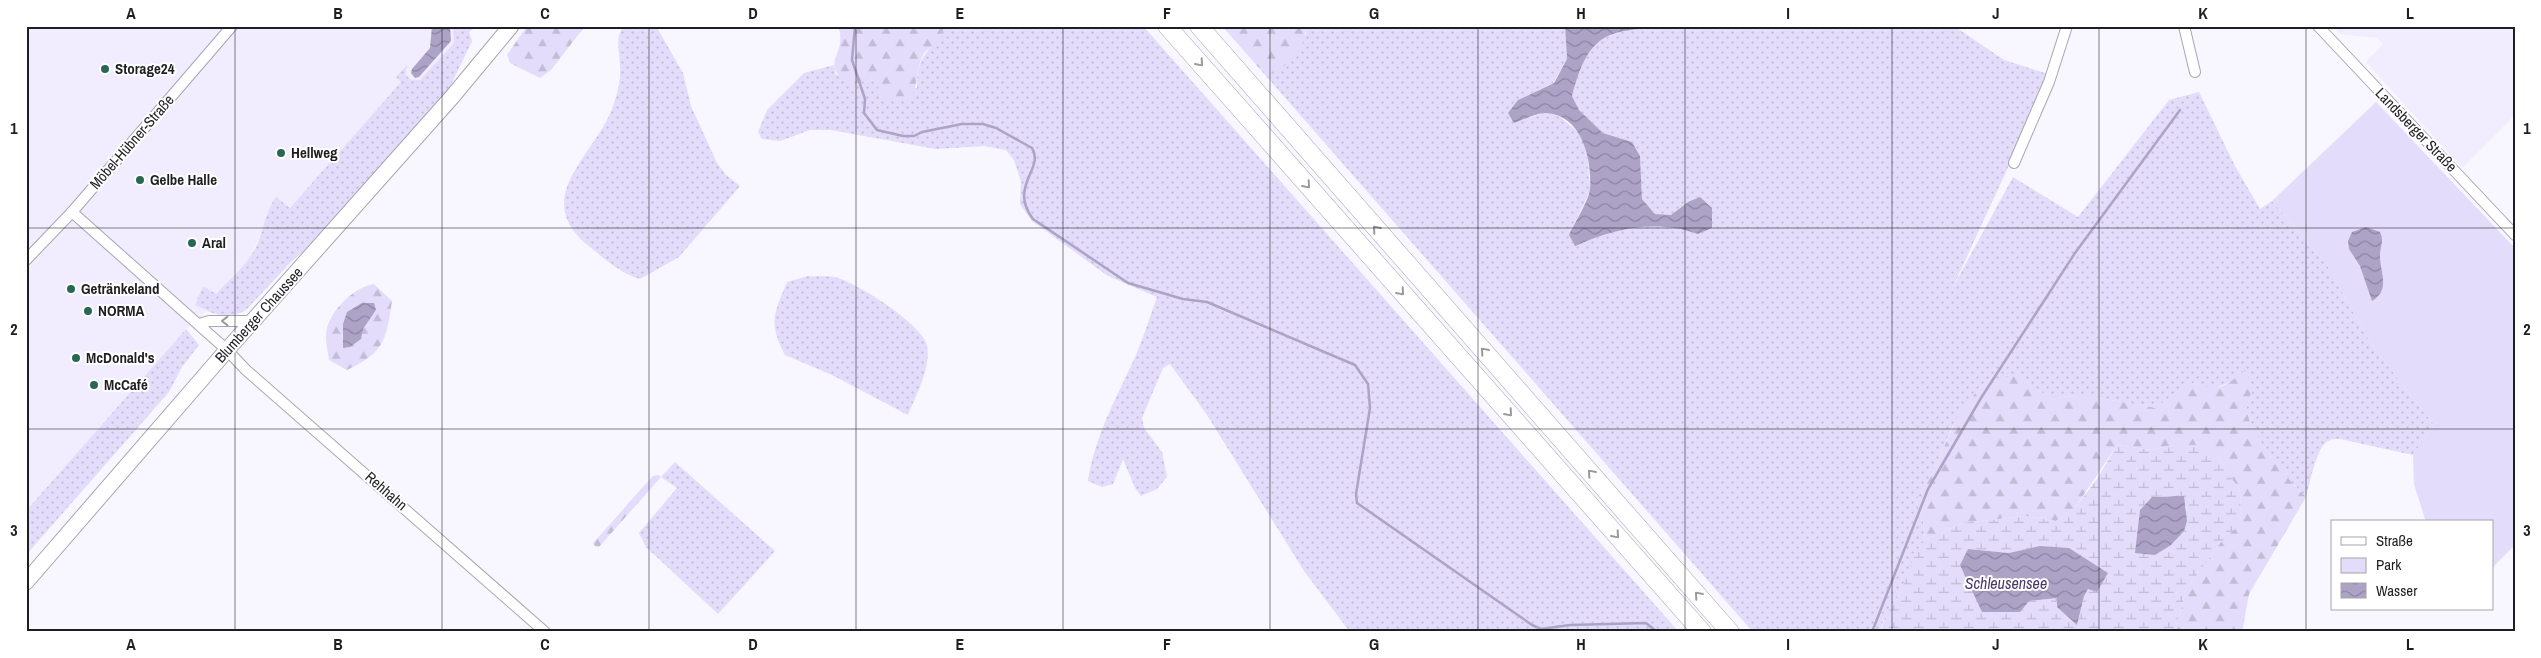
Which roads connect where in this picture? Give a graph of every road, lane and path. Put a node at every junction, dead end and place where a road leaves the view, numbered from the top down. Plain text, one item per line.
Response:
1 (232, 26) edge
2 (501, 26) edge
3 (511, 26) edge
4 (1168, 26) edge
5 (1198, 26) edge
6 (2067, 26) edge
7 (2184, 26) edge
8 (2318, 26) edge
9 (491, 48) junction
10 (2195, 72) dead end
11 (2014, 163) dead end
12 (72, 212) junction
13 (2515, 234) edge
14 (26, 260) edge
15 (252, 321) junction
16 (199, 324) junction
17 (227, 350) junction
18 (26, 582) edge
19 (545, 632) edge
20 (1702, 632) edge
21 (1730, 632) edge

1 - 12 street, Möbel-Hübner-Straße
2 - 9 main road, Blumberger Chaussee
3 - 9 main road, Blumberger Chaussee
4 -> 20 highway
21 -> 5 highway
6 - 11 street
7 - 10 street
8 - 13 street, Landsberger Straße
9 - 15 main road, Blumberger Chaussee
12 - 14 street, Möbel-Hübner-Straße
12 - 16 street, Rehhahn
15 -> 16 street
15 - 17 main road, Blumberger Chaussee
16 - 17 street, Rehhahn
17 - 18 main road, Blumberger Chaussee
17 - 19 street, Rehhahn

